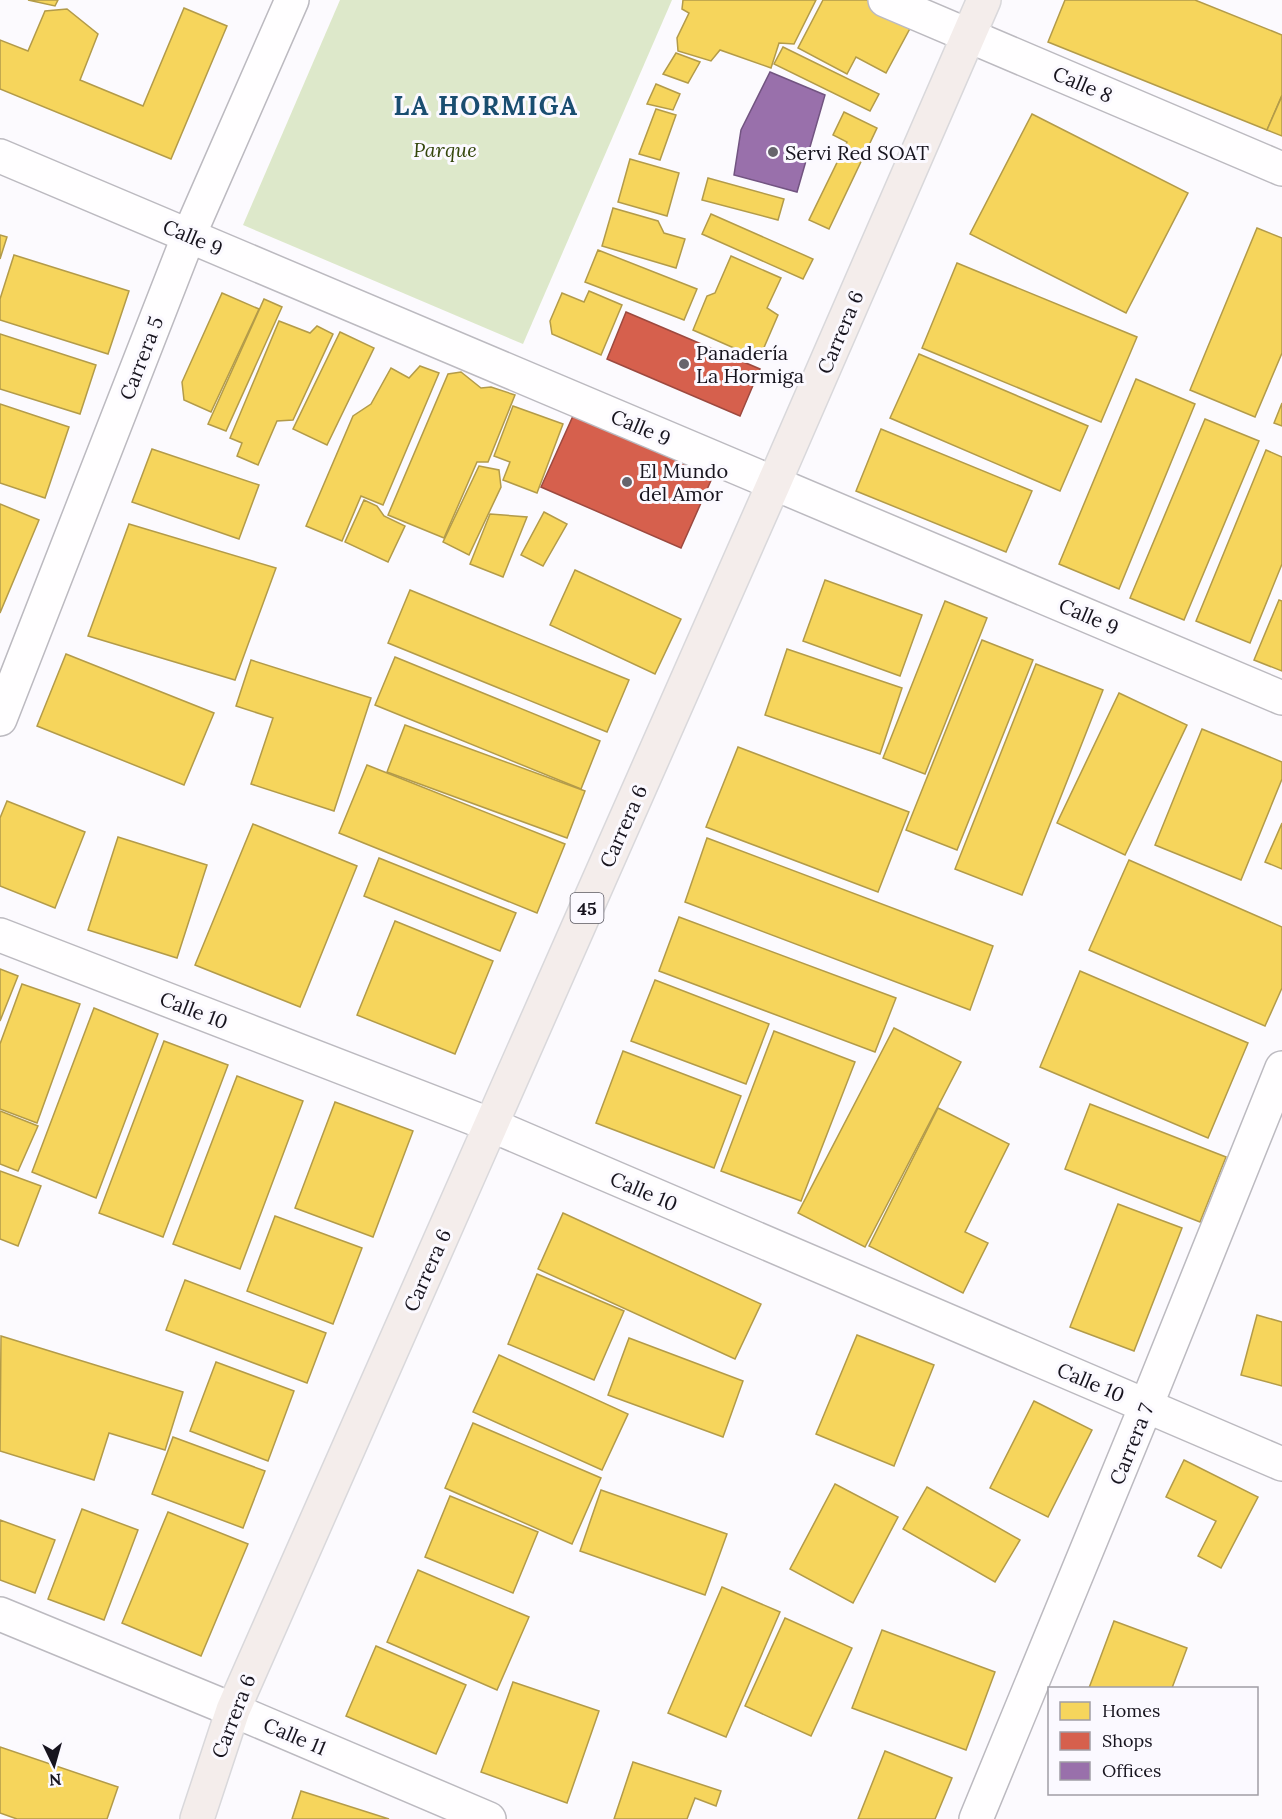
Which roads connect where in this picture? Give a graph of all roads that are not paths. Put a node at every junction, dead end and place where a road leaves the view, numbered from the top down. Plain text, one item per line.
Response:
1 (292, 0) edge
2 (885, 0) edge
3 (984, 0) edge
4 (969, 36) junction
5 (0, 156) edge
6 (1282, 169) edge
7 (189, 236) junction
8 (774, 483) junction
9 (1282, 698) edge
10 (0, 719) edge
11 (0, 935) edge
12 (1282, 1068) edge
13 (491, 1125) junction
14 (1146, 1406) junction
15 (1282, 1464) edge
16 (0, 1614) edge
17 (233, 1710) junction
18 (197, 1819) edge
19 (489, 1819) edge
20 (976, 1819) edge

1 - 7 street, Carrera 5
2 - 4 street, Calle 8
3 - 4 main road, Carrera 6 / 45
4 - 6 street, Calle 8
4 - 8 main road, Carrera 6 / 45
5 - 7 street, Calle 9
7 - 8 street, Calle 9
7 - 10 street, Carrera 5
8 - 9 street, Calle 9
8 - 13 main road, Carrera 6 / 45
11 - 13 street, Calle 10
12 - 14 street, Carrera 7
13 - 14 street, Calle 10
13 - 17 main road, Carrera 6 / 45
14 - 15 street, Calle 10
14 - 20 street, Carrera 7
16 - 17 street, Calle 11
17 - 18 main road, Carrera 6 / 45
17 - 19 street, Calle 11

